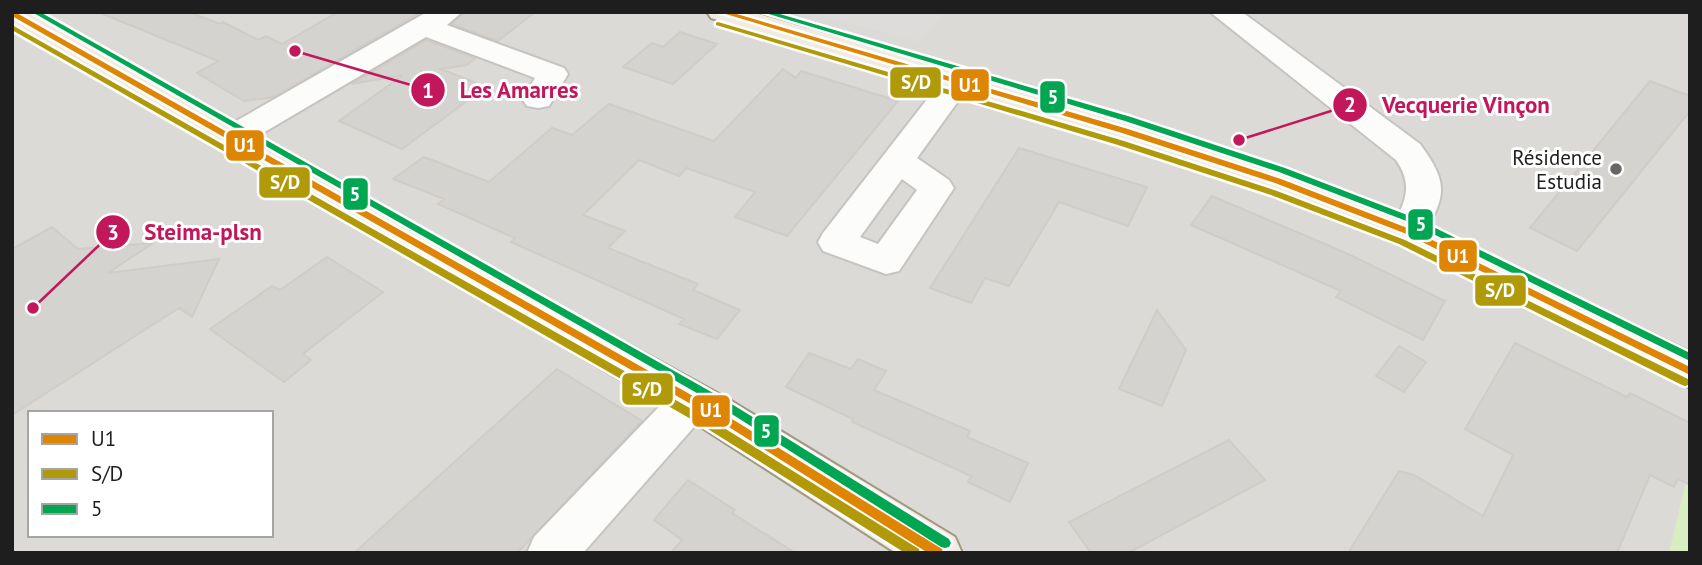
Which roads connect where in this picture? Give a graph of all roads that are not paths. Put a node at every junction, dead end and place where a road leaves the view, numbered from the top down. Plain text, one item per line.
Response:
1 (721, 12) edge
2 (1224, 12) edge
3 (12, 13) edge
4 (436, 19) edge
5 (957, 82) junction
6 (538, 99) dead end
7 (229, 139) junction
8 (898, 160) dead end
9 (1407, 231) junction
10 (1690, 371) edge
11 (692, 400) junction
12 (551, 553) edge
13 (938, 553) edge

1 - 5 main road
2 - 9 street
3 - 7 main road
4 - 6 street
4 - 7 street
5 - 8 street
5 - 9 main road
7 - 11 main road
9 - 10 main road
11 - 12 street
11 - 13 main road

